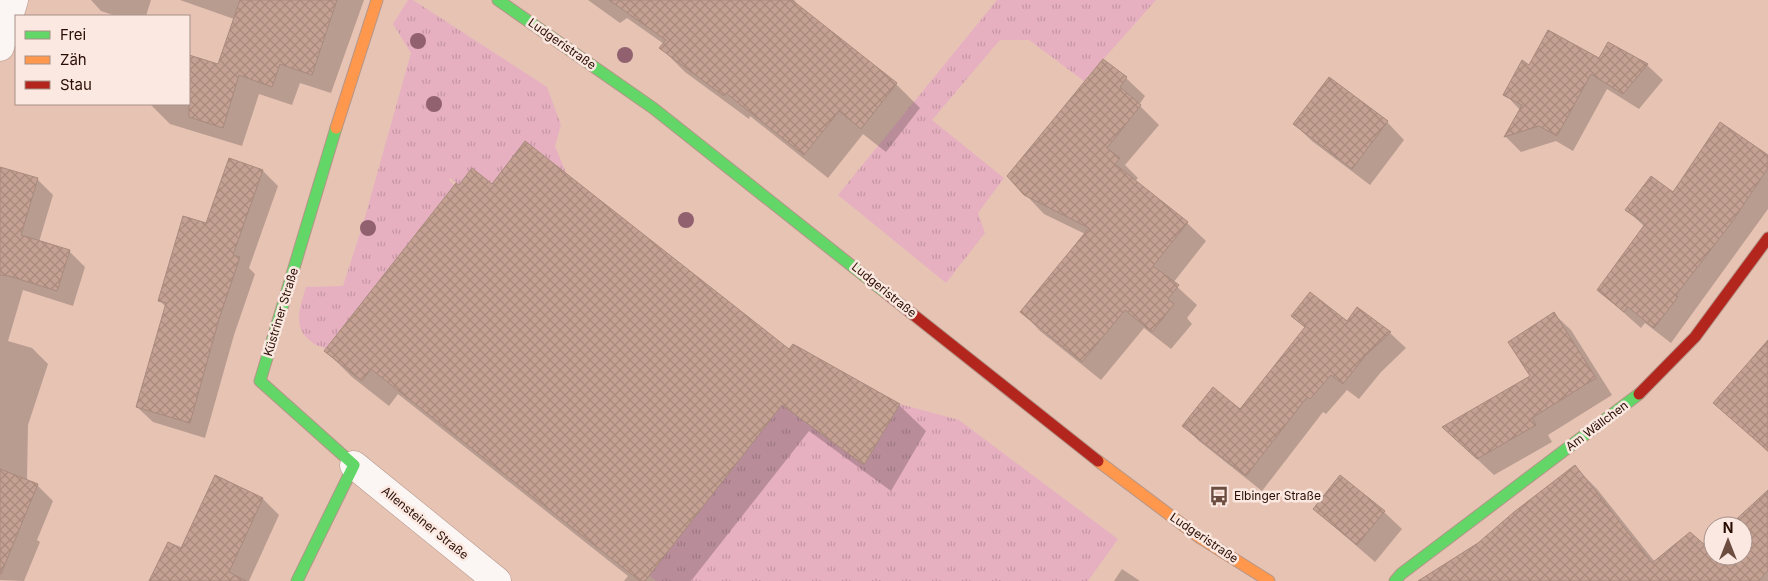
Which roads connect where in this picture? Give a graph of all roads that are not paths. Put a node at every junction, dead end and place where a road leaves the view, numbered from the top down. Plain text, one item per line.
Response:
1 (14, 0) edge
2 (377, 0) edge
3 (498, 0) edge
4 (0, 47) edge
5 (1768, 238) edge
6 (354, 465) junction
7 (297, 581) edge
8 (497, 581) edge
9 (1269, 581) edge
10 (1395, 581) edge

1 - 4 street
2 - 6 street, Küstriner Straße
3 - 9 street, Ludgeristraße
5 - 10 street, Am Wällchen
6 - 7 street
6 - 8 street, Allensteiner Straße

